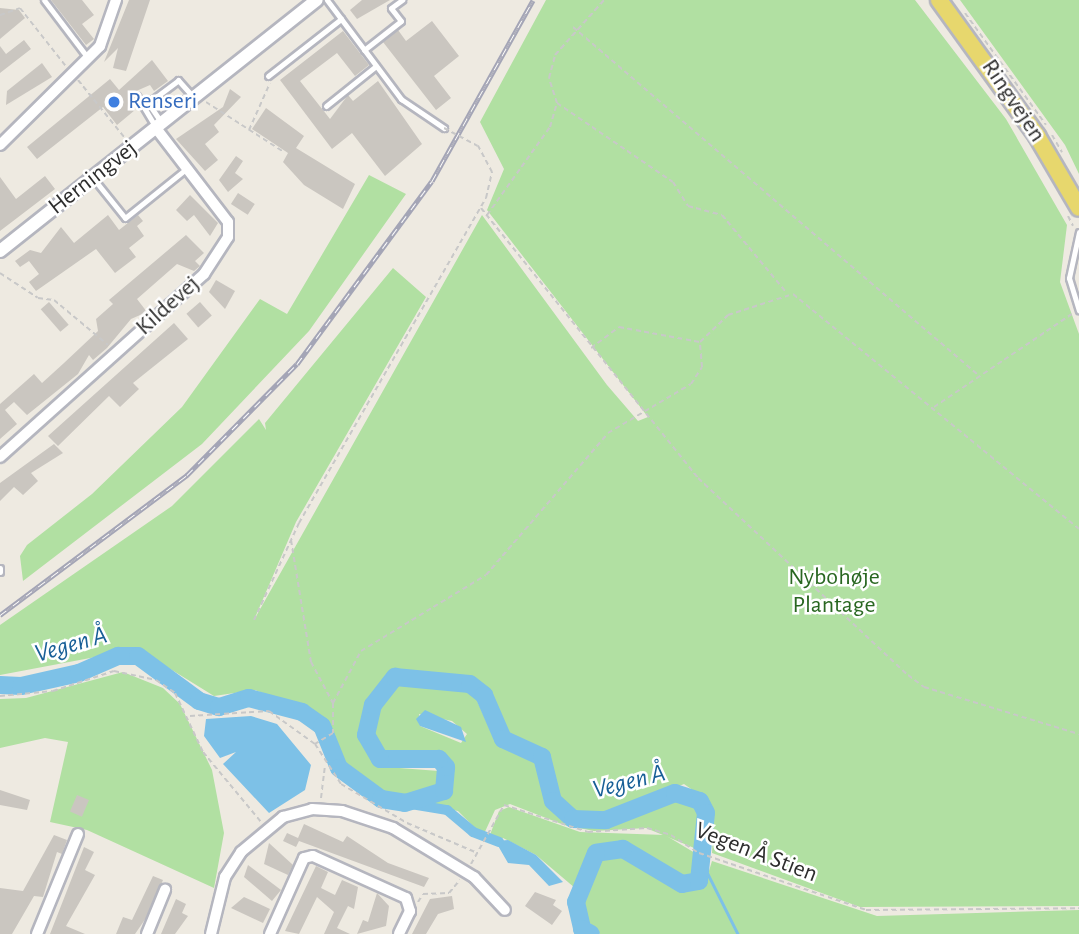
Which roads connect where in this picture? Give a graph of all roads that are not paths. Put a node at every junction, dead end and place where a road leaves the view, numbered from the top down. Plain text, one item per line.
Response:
1 (44, 0) edge
2 (116, 0) edge
3 (317, 0) edge
4 (327, 0) edge
5 (402, 0) edge
6 (939, 0) edge
7 (341, 19) junction
8 (365, 50) junction
9 (88, 58) junction
10 (376, 66) junction
11 (268, 76) dead end
12 (137, 96) dead end
13 (195, 97) junction
14 (326, 106) dead end
15 (159, 126) junction
16 (444, 128) road end
17 (0, 145) edge
18 (186, 169) junction
19 (93, 178) junction
20 (1079, 208) edge
21 (1079, 232) edge
22 (0, 251) edge
23 (1079, 310) edge
24 (0, 457) edge
25 (78, 834) dead end
26 (165, 890) dead end
27 (505, 910) dead end
28 (37, 934) edge
29 (147, 934) edge
30 (211, 934) edge
31 (270, 934) edge
32 (399, 934) edge

1 - 9 lane
2 - 9 street
3 - 13 street, Herningvej
4 - 7 lane
5 - 8 lane
6 - 20 main road, Ringvejen
7 - 8 lane
7 - 11 lane
8 - 10 lane
9 - 17 street
10 - 14 lane
10 - 16 lane
12 - 15 lane
13 - 15 street, Herningvej
13 - 15 lane
15 - 18 street, Kildevej
15 - 19 street, Herningvej
18 - 19 lane
18 - 24 street, Kildevej
19 - 22 street, Herningvej
21 - 23 lane
25 - 28 street
26 - 29 street
27 - 30 street
31 - 32 street

